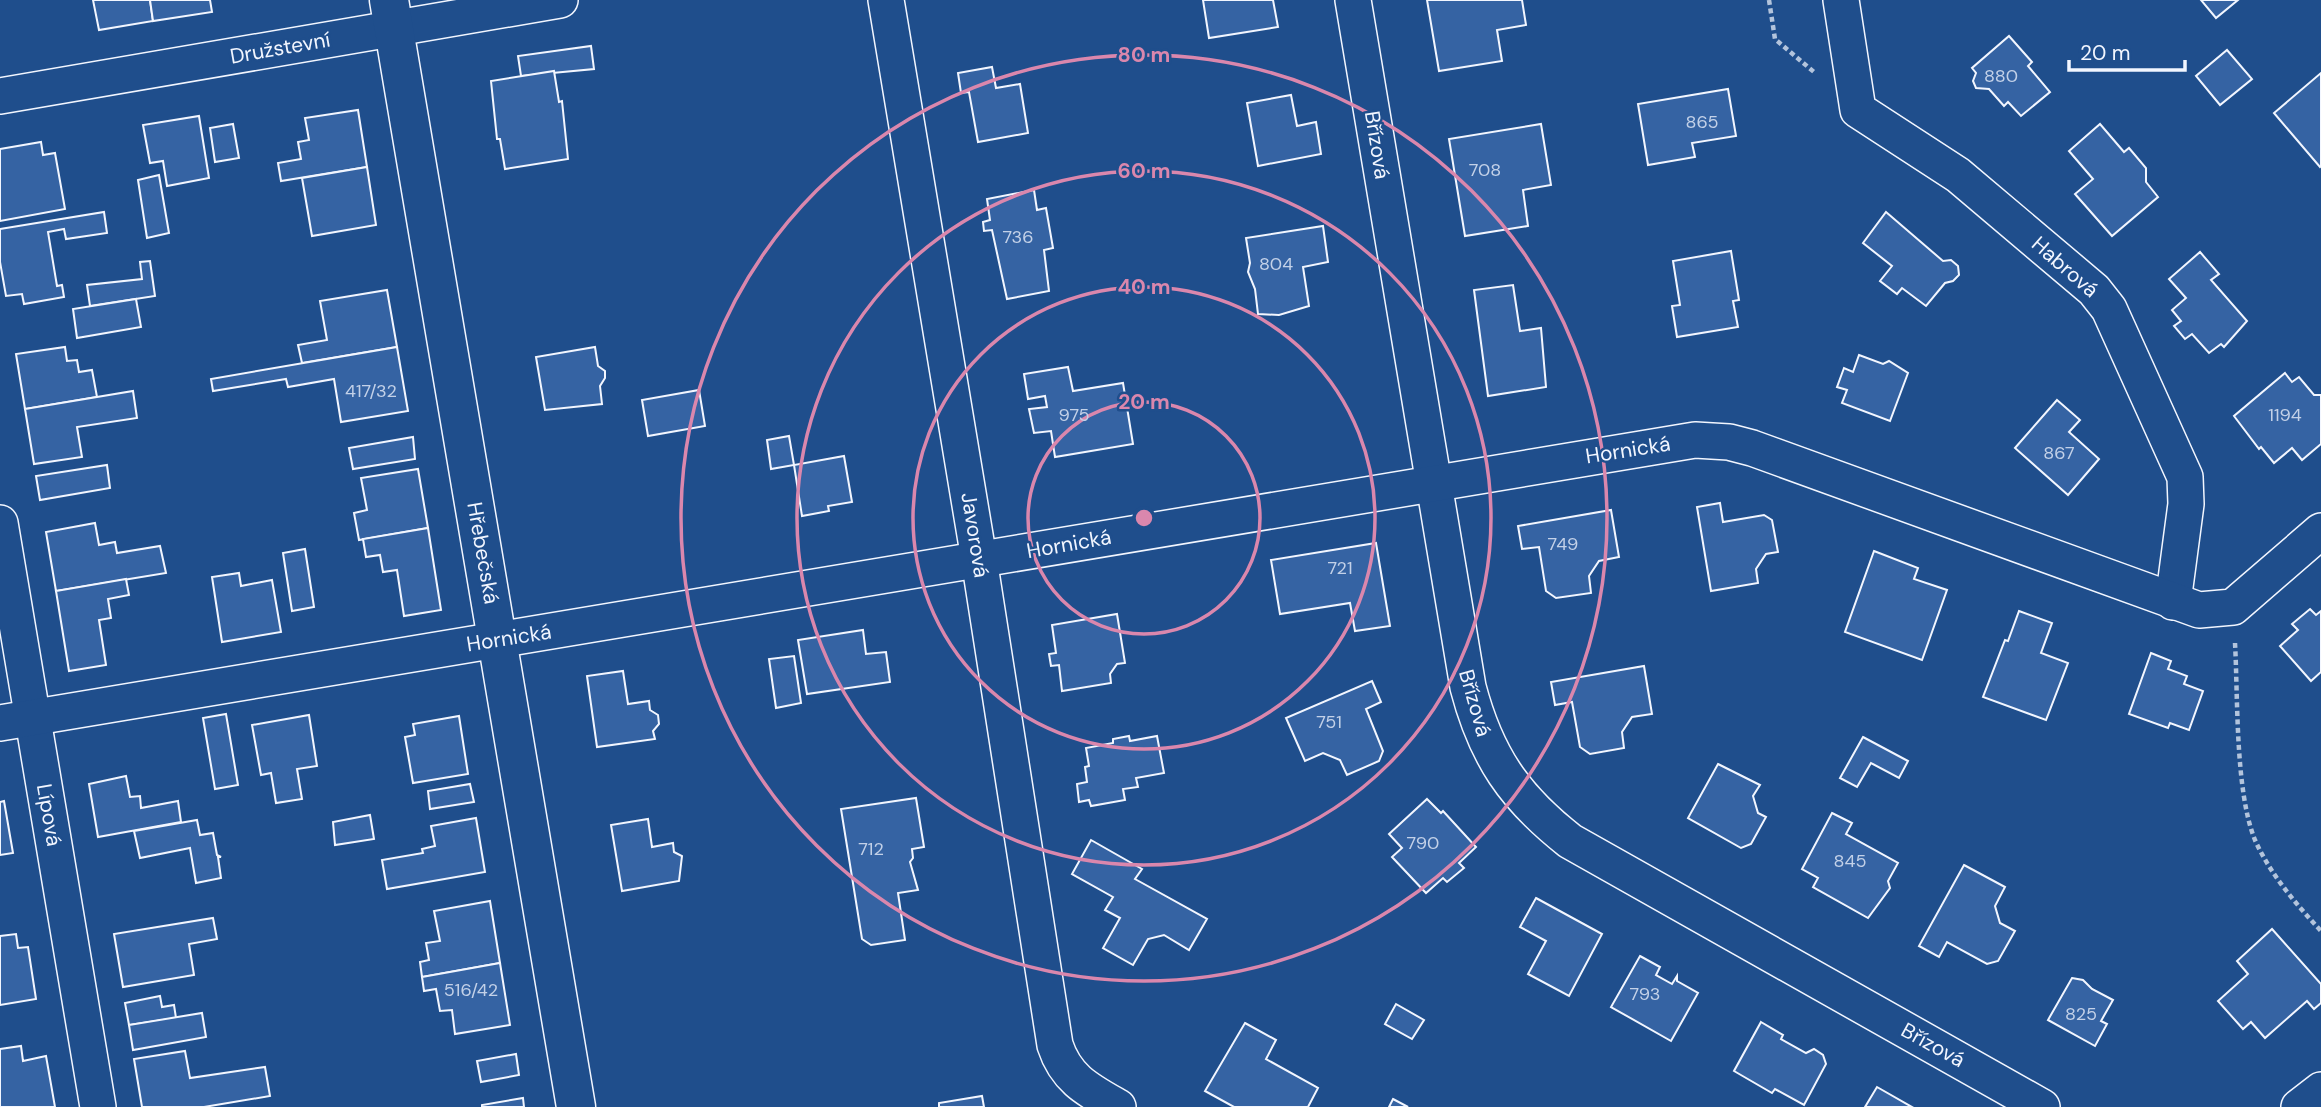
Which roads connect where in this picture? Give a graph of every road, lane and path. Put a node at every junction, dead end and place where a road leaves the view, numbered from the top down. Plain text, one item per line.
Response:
1 (560, 0) edge
2 (886, 0) edge
3 (1353, 0) edge
4 (1769, 0) edge
5 (1841, 0) edge
6 (391, 14) edge
7 (0, 96) edge
8 (1858, 110) junction
9 (1432, 482) junction
10 (0, 523) edge
11 (2321, 531) edge
12 (979, 559) junction
13 (2173, 602) junction
14 (2233, 607) junction
15 (497, 640) junction
16 (16, 720) edge
17 (2321, 931) edge
18 (2321, 1090) edge
19 (98, 1107) edge
20 (576, 1107) edge
21 (1118, 1107) edge
22 (2042, 1107) edge
23 (2299, 1107) edge

1 - 6 street, Družstevní
2 - 12 street, Javorová
3 - 9 street, Břízová
4 - 8 path
5 - 8 street
6 - 7 street, Družstevní
6 - 15 street, Hřebečská
8 - 13 street, Habrová
9 - 12 street, Hornická
9 - 13 street, Hornická
9 - 22 street, Břízová
10 - 16 street, Lípová
11 - 14 street
12 - 15 street, Hornická
12 - 21 street, Javorová
13 - 14 street, Hornická
14 - 17 path
15 - 16 street, Hornická
15 - 20 street, Hřebečská
16 - 19 street, Lípová
18 - 23 street

